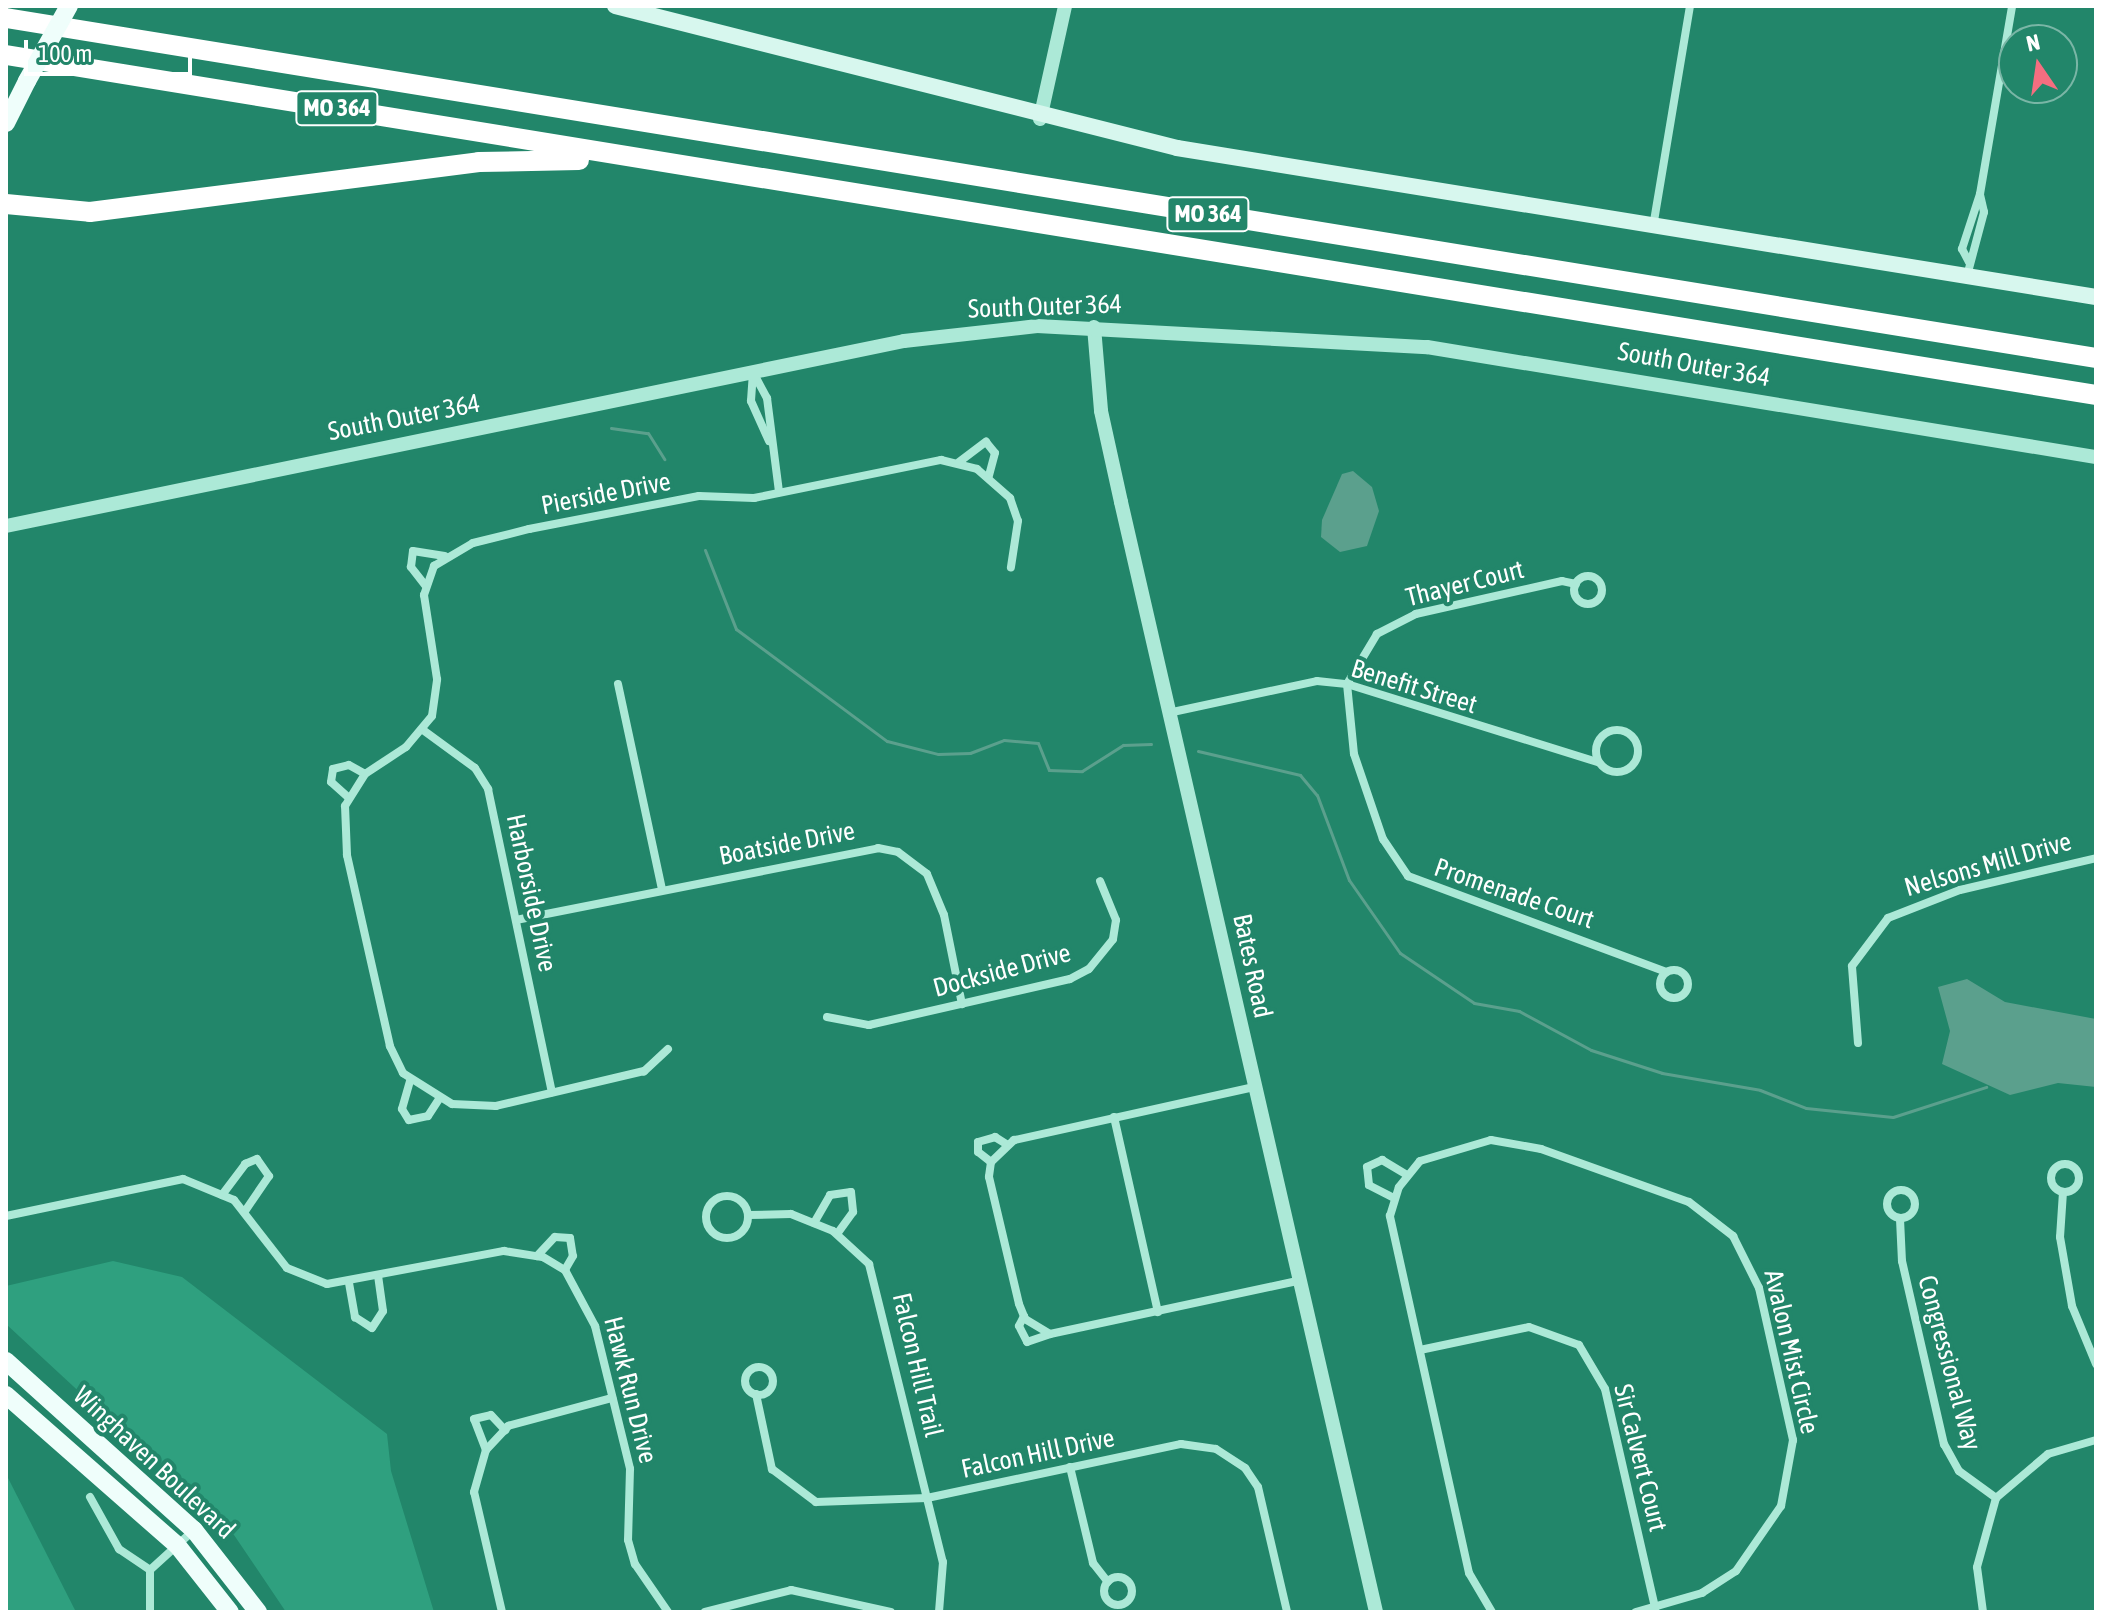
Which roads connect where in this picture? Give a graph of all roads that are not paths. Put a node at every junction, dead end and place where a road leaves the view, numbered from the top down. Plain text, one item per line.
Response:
1 (69, 6) edge
2 (615, 6) edge
3 (1065, 6) edge
4 (1690, 6) edge
5 (2012, 6) edge
6 (6, 7) edge
7 (6, 18) edge
8 (124, 35) junction
9 (6, 55) edge
10 (1040, 119) junction
11 (6, 123) edge
12 (667, 162) junction
13 (1980, 194) junction
14 (6, 204) edge
15 (1653, 227) junction
16 (1968, 269) junction
17 (2096, 297) edge
18 (1094, 327) junction
19 (2096, 358) edge
20 (753, 372) junction
21 (2096, 395) edge
22 (769, 441) junction
23 (2090, 456) edge
24 (959, 462) junction
25 (2096, 467) edge
26 (989, 476) junction
27 (779, 492) junction
28 (6, 526) edge
29 (445, 556) junction
30 (1011, 567) dead end
31 (1576, 584) dead end
32 (425, 585) junction
33 (618, 684) dead end
34 (1347, 684) junction
35 (1168, 713) junction
36 (423, 730) junction
37 (1598, 762) junction
38 (365, 774) junction
39 (349, 798) junction
40 (2096, 858) edge
41 (1100, 881) dead end
42 (662, 889) junction
43 (516, 920) junction
44 (1666, 972) dead end
45 (962, 1004) junction
46 (827, 1017) dead end
47 (1858, 1043) dead end
48 (668, 1049) dead end
49 (410, 1081) junction
50 (1254, 1087) junction
51 (552, 1092) junction
52 (439, 1099) junction
53 (1114, 1117) junction
54 (1006, 1144) junction
55 (991, 1162) junction
56 (1407, 1175) junction
57 (2063, 1192) dead end
58 (222, 1195) junction
59 (1394, 1198) junction
60 (245, 1211) junction
61 (748, 1215) junction
62 (6, 1216) edge
63 (1900, 1219) dead end
64 (814, 1223) junction
65 (837, 1234) junction
66 (537, 1256) junction
67 (565, 1270) junction
68 (378, 1277) junction
69 (1298, 1281) junction
70 (349, 1283) junction
71 (1158, 1312) junction
72 (1024, 1316) junction
73 (1050, 1334) junction
74 (1420, 1350) junction
75 (6, 1361) edge
76 (2096, 1364) edge
77 (756, 1394) dead end
78 (6, 1395) edge
79 (612, 1398) junction
80 (505, 1430) junction
81 (2096, 1440) edge
82 (486, 1450) junction
83 (1070, 1467) junction
84 (90, 1497) dead end
85 (927, 1498) junction
86 (1996, 1498) junction
87 (194, 1530) junction
88 (177, 1545) junction
89 (150, 1570) junction
90 (1108, 1582) dead end
91 (1483, 1604) junction
92 (1655, 1608) junction
93 (1982, 1608) edge
94 (150, 1612) edge
95 (230, 1612) edge
96 (258, 1612) edge
97 (502, 1612) edge
98 (668, 1612) edge
99 (705, 1612) edge
100 (891, 1612) edge
101 (939, 1612) edge
102 (1287, 1612) edge
103 (1376, 1612) edge
104 (1474, 1612) edge
105 (1492, 1612) edge
106 (1636, 1612) edge

1 - 11 main road, bridge
2 - 10 main road
3 - 10 street
4 - 15 street
5 - 13 street
6 - 8 highway
7 - 8 highway, MO 364
8 - 19 highway, MO 364
9 - 12 highway, MO 364
10 - 15 main road
12 - 14 highway
12 - 21 highway, MO 364
13 - 16 street
13 - 16 street
15 - 16 main road
16 - 17 main road
18 - 20 street, South Outer 364
18 - 23 street, South Outer 364
18 - 35 street, Bates Road
20 - 22 street
20 - 22 street
20 - 28 street, South Outer 364
22 - 27 street
23 - 25 street
24 - 26 street
24 - 26 street, Pierside Drive
24 - 27 street, Pierside Drive
26 - 30 street
27 - 29 street, Pierside Drive
29 - 32 street
29 - 32 street, Pierside Drive
31 - 34 street, Thayer Court
32 - 36 street, Pierside Drive
33 - 42 street
34 - 35 street, Benefit Street
34 - 37 street, Benefit Street
34 - 44 street, Promenade Court
35 - 50 street, Bates Road
36 - 38 street
36 - 43 street, Harborside Drive
37 - 37 street, Benefit Street
38 - 39 street
38 - 39 street
39 - 49 street
40 - 47 street, Nelsons Mill Drive
41 - 45 street, Dockside Drive
42 - 43 street, Boatside Drive
42 - 45 street, Boatside Drive
43 - 51 street, Harborside Drive
45 - 46 street, Dockside Drive
48 - 51 street
49 - 52 street
49 - 52 street
50 - 53 street
50 - 69 street, Bates Road
51 - 52 street
53 - 54 street
53 - 71 street
54 - 55 street
54 - 55 street
55 - 72 street
56 - 59 street, Avalon Mist Circle
56 - 59 street
56 - 92 street, Avalon Mist Circle
57 - 76 street
58 - 60 street
58 - 60 street
58 - 62 street
59 - 74 street, Avalon Mist Circle
60 - 70 street
61 - 61 street, Falcon Hill Trail
61 - 64 street, Falcon Hill Trail
63 - 86 street, Congressional Way
64 - 65 street, Falcon Hill Trail
64 - 65 street
65 - 85 street, Falcon Hill Trail
66 - 67 street
66 - 67 street, Hawk Run Drive
66 - 68 street
67 - 79 street, Hawk Run Drive
68 - 70 street
68 - 70 street
69 - 71 street
69 - 103 street, Bates Road
71 - 73 street
72 - 73 street
72 - 73 street
74 - 91 street, Avalon Mist Circle
74 - 92 street, Sir Calvert Court
75 - 87 main road, Winghaven Boulevard
77 - 85 street, Falcon Hill Drive
78 - 88 main road, Winghaven Boulevard
79 - 80 street
79 - 98 street, Hawk Run Drive
80 - 82 street
80 - 82 street
81 - 86 street
82 - 97 street
83 - 85 street, Falcon Hill Drive
83 - 90 street
83 - 102 street, Falcon Hill Drive
84 - 89 street
85 - 101 street, Falcon Hill Trail
86 - 93 street
87 - 88 street
87 - 96 main road, Winghaven Boulevard
88 - 89 street
88 - 95 main road, Winghaven Boulevard
89 - 94 street
91 - 104 street
91 - 105 street
92 - 106 street, Avalon Mist Circle
99 - 100 street

